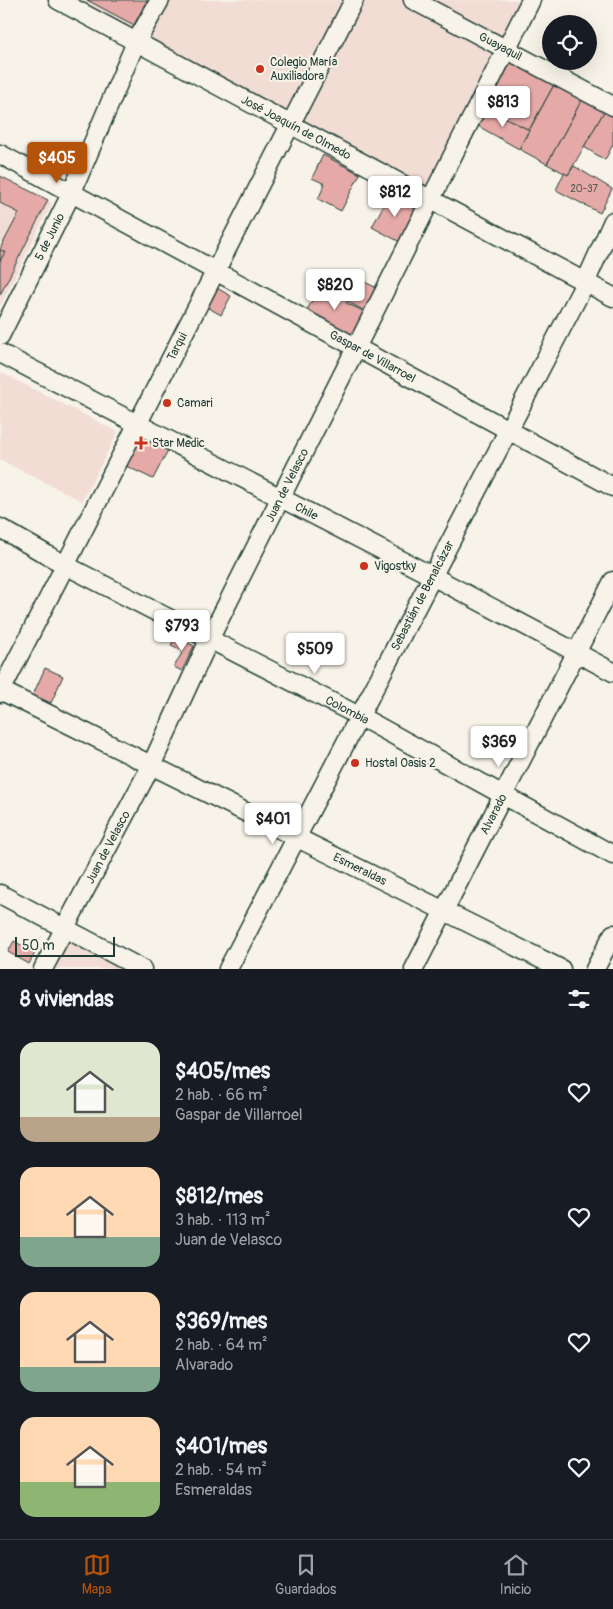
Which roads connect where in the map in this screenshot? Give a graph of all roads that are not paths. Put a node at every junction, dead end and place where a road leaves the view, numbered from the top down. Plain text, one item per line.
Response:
1 (58, 0) edge
2 (160, 0) edge
3 (354, 0) edge
4 (413, 0) edge
5 (531, 0) edge
6 (136, 42) junction
7 (506, 49) junction
8 (613, 106) edge
9 (290, 125) junction
10 (0, 154) edge
11 (72, 192) junction
12 (431, 199) junction
13 (613, 221) edge
14 (215, 272) junction
15 (585, 283) junction
16 (613, 297) edge
17 (0, 336) edge
18 (357, 350) junction
19 (0, 353) edge
20 (137, 424) junction
21 (509, 430) junction
22 (613, 487) edge
23 (281, 499) junction
24 (0, 528) edge
25 (65, 565) junction
26 (432, 576) junction
27 (613, 581) edge
28 (210, 638) junction
29 (576, 653) junction
30 (613, 672) edge
31 (0, 691) edge
32 (359, 716) junction
33 (151, 766) junction
34 (503, 796) junction
35 (296, 838) junction
36 (613, 855) edge
37 (0, 894) edge
38 (444, 911) junction
39 (64, 928) junction
40 (613, 934) edge
41 (43, 969) edge
42 (142, 969) edge
43 (228, 969) edge
44 (414, 969) edge
45 (561, 969) edge
46 (595, 969) edge

1 - 6 street, José Joaquín de Olmedo
2 - 6 street, 5 de Junio
3 - 9 street, Tarqui
4 - 7 street, Guayaquil
5 - 7 street, Juan de Velasco
6 - 9 street, José Joaquín de Olmedo
6 - 11 street, 5 de Junio
7 - 8 street, Guayaquil
7 - 12 street, Juan de Velasco
9 - 12 street, José Joaquín de Olmedo
9 - 14 street, Tarqui
10 - 11 street, Gaspar de Villarroel
11 - 14 street, Gaspar de Villarroel
11 - 17 street, 5 de Junio
12 - 15 street, José Joaquín de Olmedo
12 - 18 street, Juan de Velasco
13 - 15 street, Sebastián de Benalcázar
14 - 18 street, Gaspar de Villarroel
14 - 20 street, Tarqui
15 - 16 street, José Joaquín de Olmedo
15 - 21 street, Sebastián de Benalcázar
18 - 21 street, Gaspar de Villarroel
18 - 23 street, Juan de Velasco
19 - 20 street, Chile
20 - 23 street, Chile
20 - 25 street, Tarqui
21 - 22 street, Gaspar de Villarroel
21 - 26 street, Sebastián de Benalcázar
23 - 26 street, Chile
23 - 28 street, Juan de Velasco
24 - 25 street, Colombia
25 - 28 street, Colombia
25 - 31 street, Tarqui
26 - 29 street, Chile
26 - 32 street, Sebastián de Benalcázar
27 - 29 street, Alvarado
28 - 32 street, Colombia
28 - 33 street, Juan de Velasco
29 - 30 street, Chile
29 - 34 street, Alvarado
31 - 33 street, Esmeraldas
32 - 34 street, Colombia
32 - 35 street, Sebastián de Benalcázar
33 - 35 street, Esmeraldas
33 - 39 street, Juan de Velasco
34 - 36 street, Colombia
34 - 38 street, Alvarado
35 - 38 street, Esmeraldas
35 - 43 street, Sebastián de Benalcázar
37 - 39 street
38 - 44 street, Alvarado
38 - 45 street, Esmeraldas
39 - 41 street, Juan de Velasco
39 - 42 street
40 - 46 street

